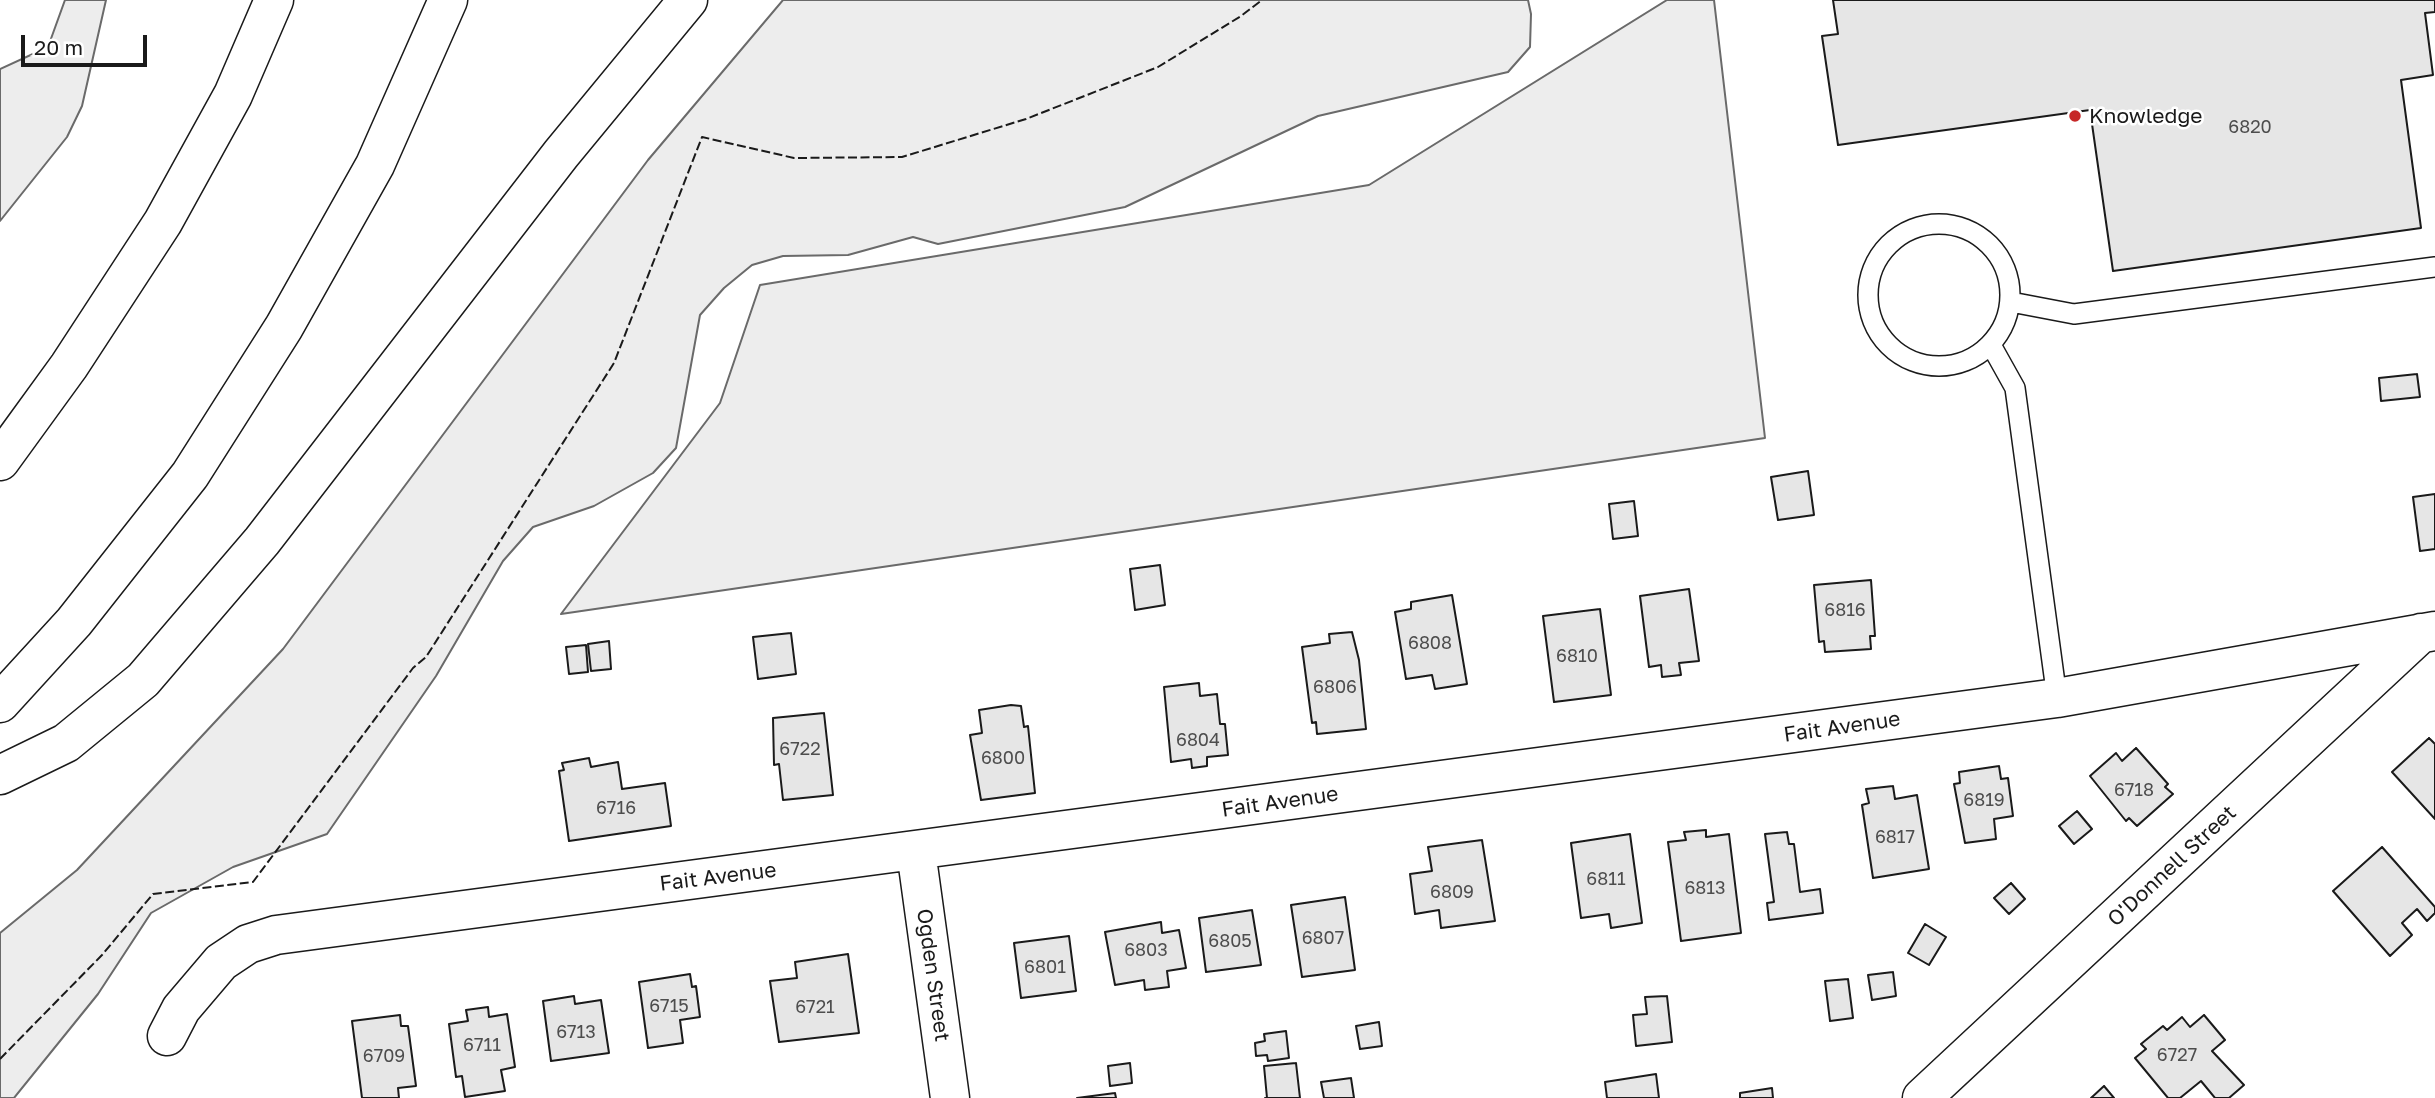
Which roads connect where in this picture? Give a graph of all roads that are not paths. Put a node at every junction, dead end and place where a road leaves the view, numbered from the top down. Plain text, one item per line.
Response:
1 (274, 0) edge
2 (448, 0) edge
3 (688, 0) edge
4 (2435, 267) edge
5 (2011, 302) junction
6 (1991, 345) junction
7 (0, 461) edge
8 (2428, 632) edge
9 (2057, 698) junction
10 (0, 703) edge
11 (0, 775) edge
12 (916, 851) junction
13 (167, 1036) dead end
14 (950, 1098) edge
15 (1922, 1098) edge

1 - 7 main road
2 - 10 main road
3 - 11 main road
4 - 5 lane
5 - 6 lane
5 - 6 lane
6 - 9 lane
8 - 9 main road, Fait Avenue
8 - 15 main road, O'Donnell Street
9 - 12 main road, Fait Avenue
12 - 13 main road, Fait Avenue
12 - 14 main road, Ogden Street

